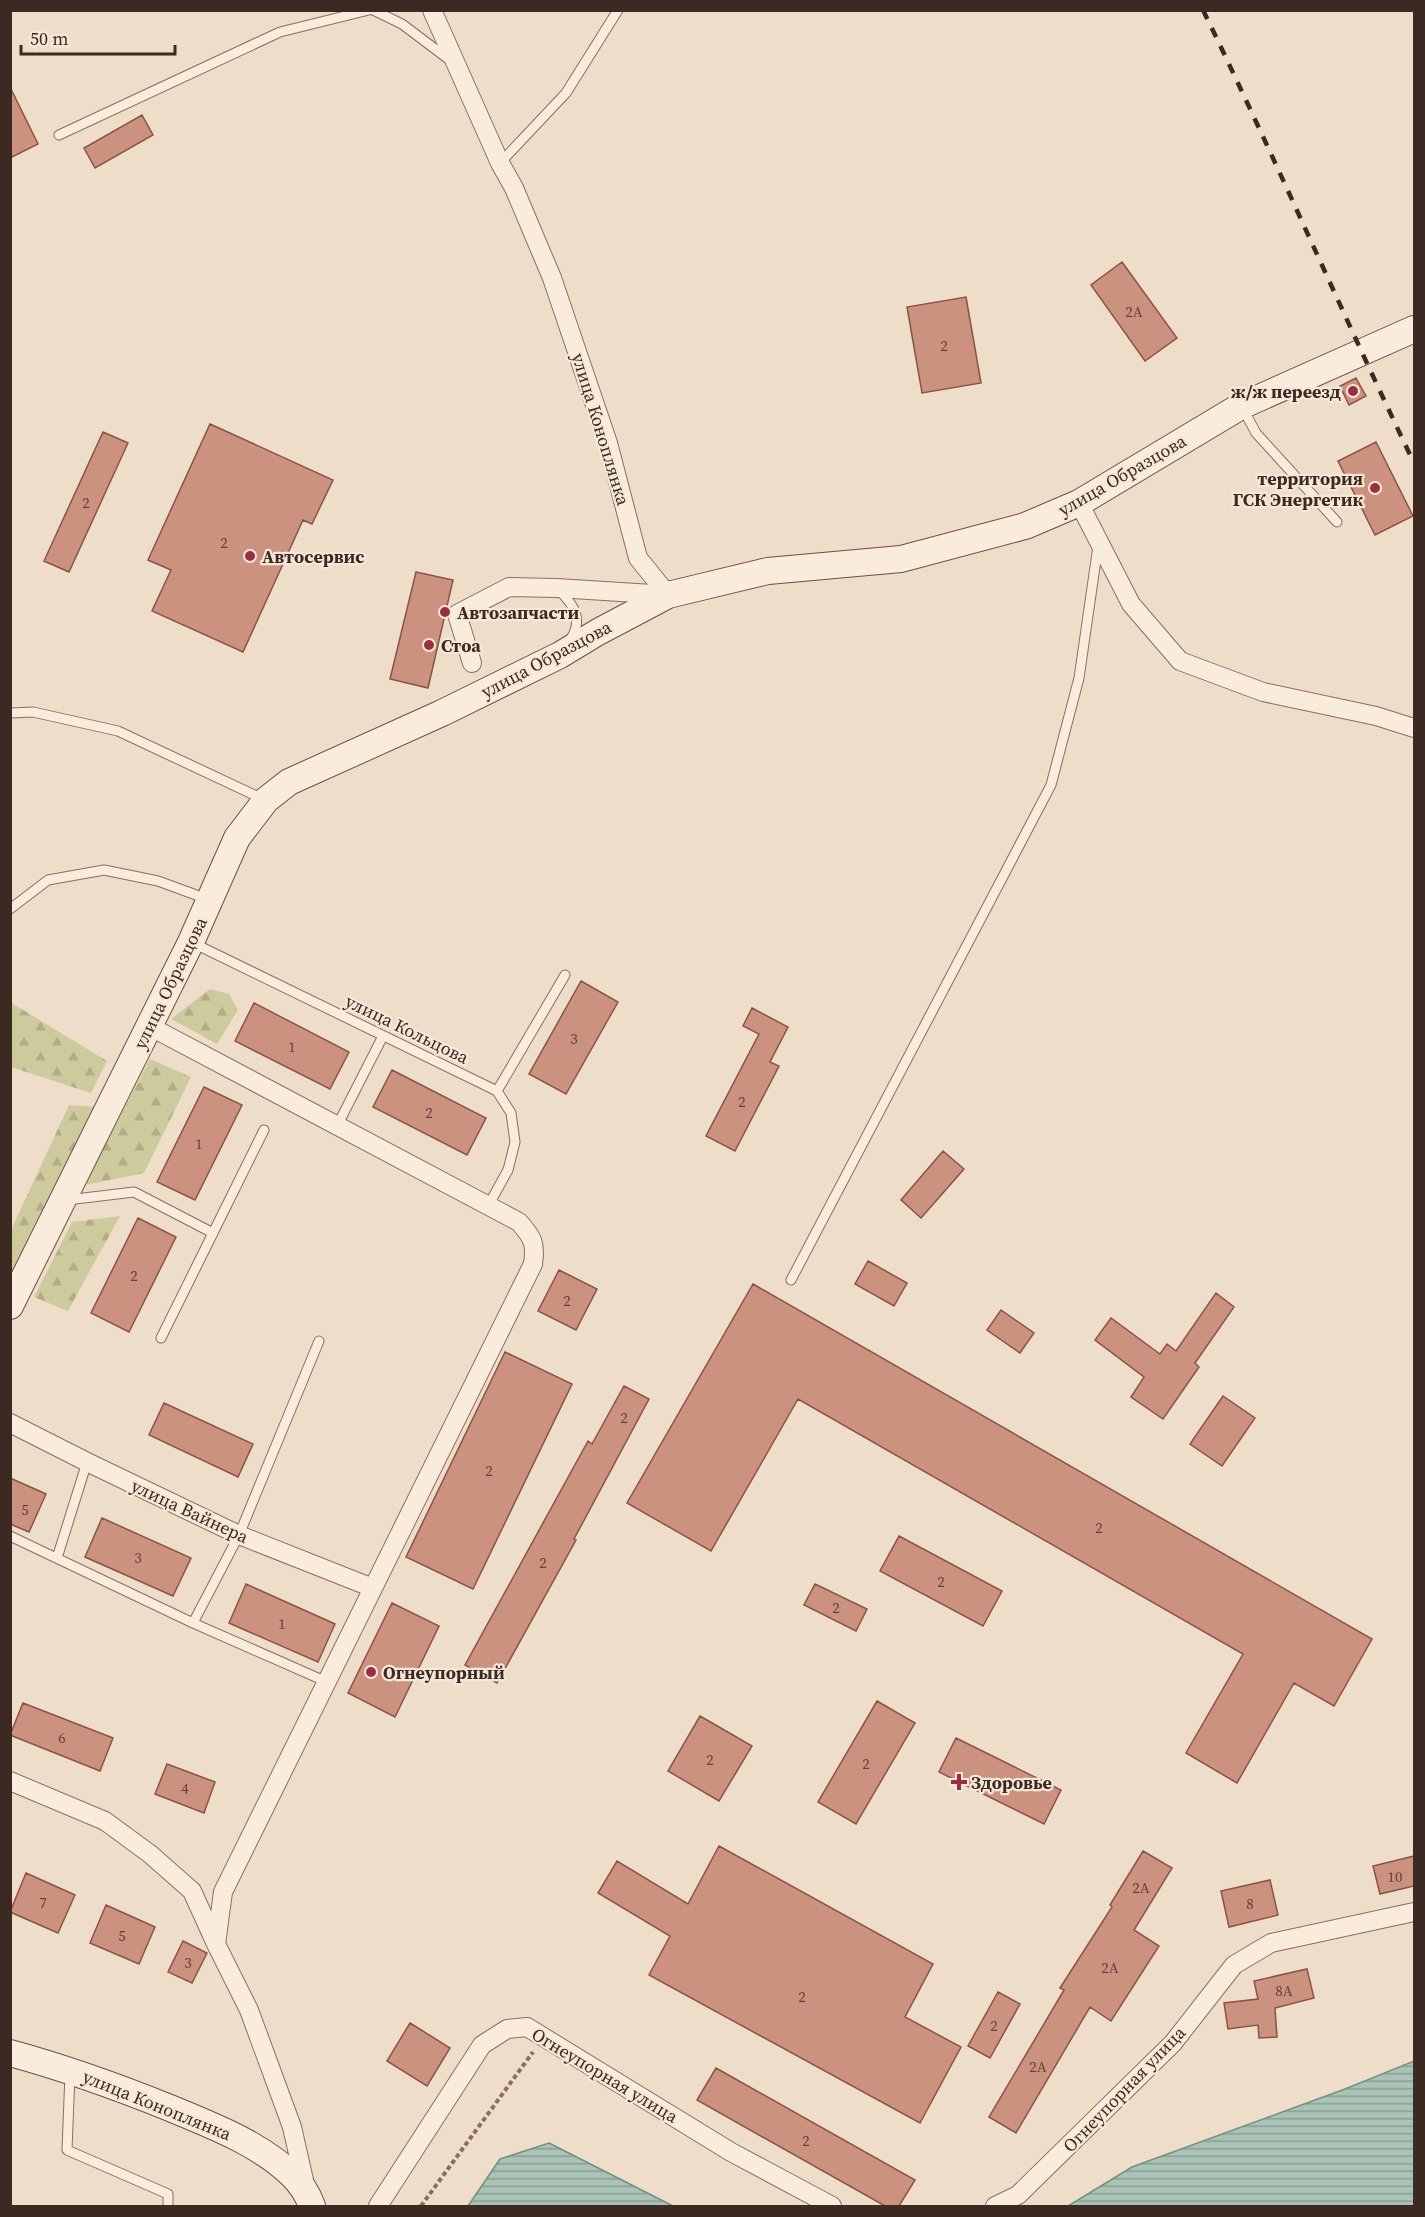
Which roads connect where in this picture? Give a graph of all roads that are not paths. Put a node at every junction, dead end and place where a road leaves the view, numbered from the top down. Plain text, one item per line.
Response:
1 (371, 10) edge
2 (432, 10) edge
3 (618, 10) edge
4 (458, 66) junction
5 (59, 135) dead end
6 (500, 163) junction
7 (1414, 329) edge
8 (1241, 406) junction
9 (1079, 503) junction
10 (1337, 522) dead end
11 (1098, 541) junction
12 (557, 588) junction
13 (668, 595) junction
14 (560, 655) junction
15 (472, 663) dead end
16 (10, 713) edge
17 (1414, 728) edge
18 (266, 800) junction
19 (210, 900) junction
20 (10, 909) edge
21 (191, 942) junction
22 (565, 975) dead end
23 (149, 1026) junction
24 (383, 1036) junction
25 (497, 1091) junction
26 (337, 1126) junction
27 (264, 1130) dead end
28 (63, 1201) junction
29 (489, 1206) junction
30 (213, 1233) junction
31 (791, 1280) dead end
32 (10, 1306) edge
33 (161, 1338) dead end
34 (319, 1341) dead end
35 (10, 1423) edge
36 (87, 1462) junction
37 (239, 1535) junction
38 (10, 1536) edge
39 (57, 1558) junction
40 (373, 1588) junction
41 (192, 1623) junction
42 (327, 1682) junction
43 (10, 1781) edge
44 (1414, 1912) edge
45 (216, 1944) junction
46 (10, 2053) edge
47 (70, 2072) junction
48 (310, 2200) edge
49 (168, 2206) edge
50 (378, 2206) edge
51 (832, 2206) edge
52 (995, 2206) edge

1 - 4 lane
1 - 5 lane
2 - 4 street, улица Коноплянка
3 - 6 lane
4 - 6 street, улица Коноплянка
6 - 13 street, улица Коноплянка
7 - 8 main road, улица Образцова
8 - 9 main road, улица Образцова
8 - 10 lane
9 - 11 street
9 - 13 main road, улица Образцова
11 - 17 street
11 - 31 lane
12 - 13 street
12 - 14 lane
12 - 15 street
13 - 14 main road, улица Образцова
14 - 18 main road, улица Образцова
16 - 18 lane
18 - 19 main road, улица Образцова
19 - 20 lane
19 - 21 main road, улица Образцова
21 - 23 main road, улица Образцова
21 - 24 lane, улица Кольцова
22 - 25 lane
23 - 26 street
23 - 28 main road, улица Образцова
24 - 25 lane, улица Кольцова
24 - 26 lane
25 - 29 lane
26 - 29 street
27 - 30 lane
28 - 30 lane
28 - 32 main road, улица Образцова
29 - 40 street
30 - 33 lane
34 - 37 lane
35 - 36 street, улица Вайнера
36 - 37 street, улица Вайнера
36 - 39 lane
37 - 40 street, улица Вайнера
37 - 41 lane
38 - 39 lane
39 - 41 lane
40 - 42 street
41 - 42 lane
42 - 45 street
43 - 45 street
44 - 52 street, Огнеупорная улица
45 - 48 street
46 - 47 main road, улица Коноплянка
47 - 48 main road, улица Коноплянка
47 - 49 lane
50 - 51 street, Огнеупорная улица

